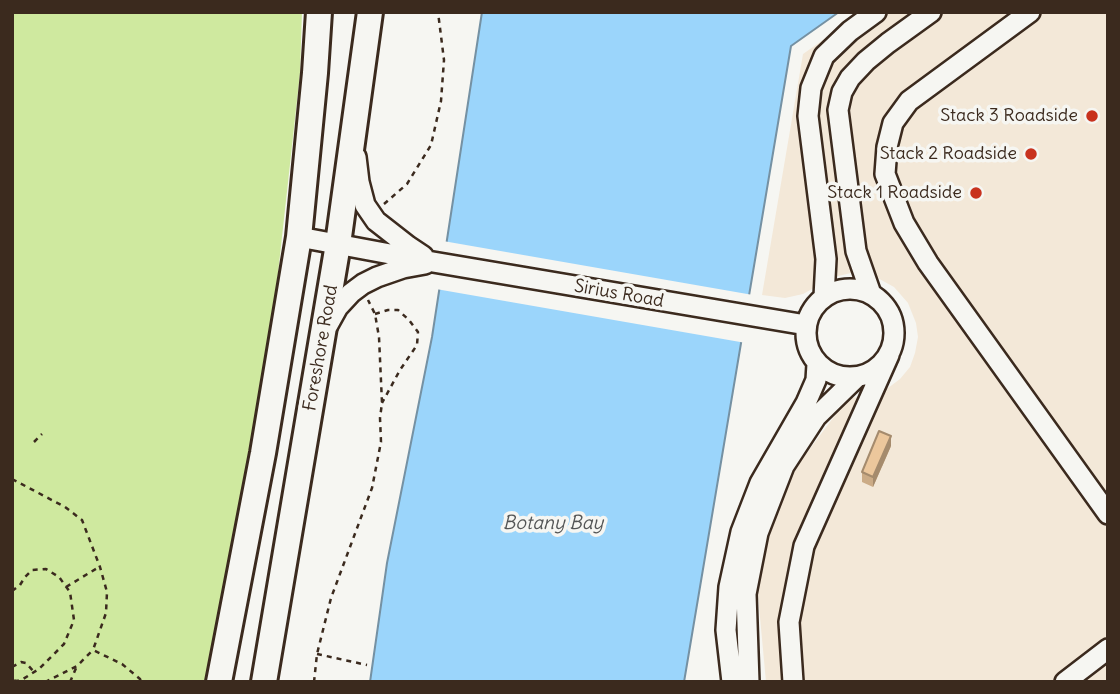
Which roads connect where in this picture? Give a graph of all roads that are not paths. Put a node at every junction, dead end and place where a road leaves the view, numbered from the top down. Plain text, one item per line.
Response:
1 (318, 12) edge
2 (370, 12) edge
3 (876, 12) edge
4 (931, 12) edge
5 (1030, 12) edge
6 (355, 124) junction
7 (299, 237) junction
8 (338, 244) junction
9 (433, 262) junction
10 (871, 294) junction
11 (824, 297) junction
12 (806, 325) junction
13 (323, 334) junction
14 (889, 355) junction
15 (817, 364) junction
16 (856, 378) junction
17 (1108, 514) edge
18 (1108, 649) edge
19 (219, 682) edge
20 (264, 682) edge
21 (732, 682) edge
22 (749, 682) edge
23 (793, 682) edge
24 (1065, 682) edge

1 - 7 main road
2 - 6 main road, Foreshore Road
3 - 11 street
4 - 10 street
5 - 17 street
6 - 8 main road, Foreshore Road
6 - 9 street, Sirius Road
7 - 8 street, Sirius Road
7 - 19 main road
8 - 9 street, Sirius Road
8 - 13 main road, Foreshore Road
9 - 12 street, Sirius Road
9 - 13 street, Sirius Road
10 - 11 street
10 - 14 street
11 - 12 street
12 - 15 street
13 - 20 main road, Foreshore Road
14 - 16 street
14 - 23 street
15 - 16 street
15 - 21 street
16 - 22 street
18 - 24 street

